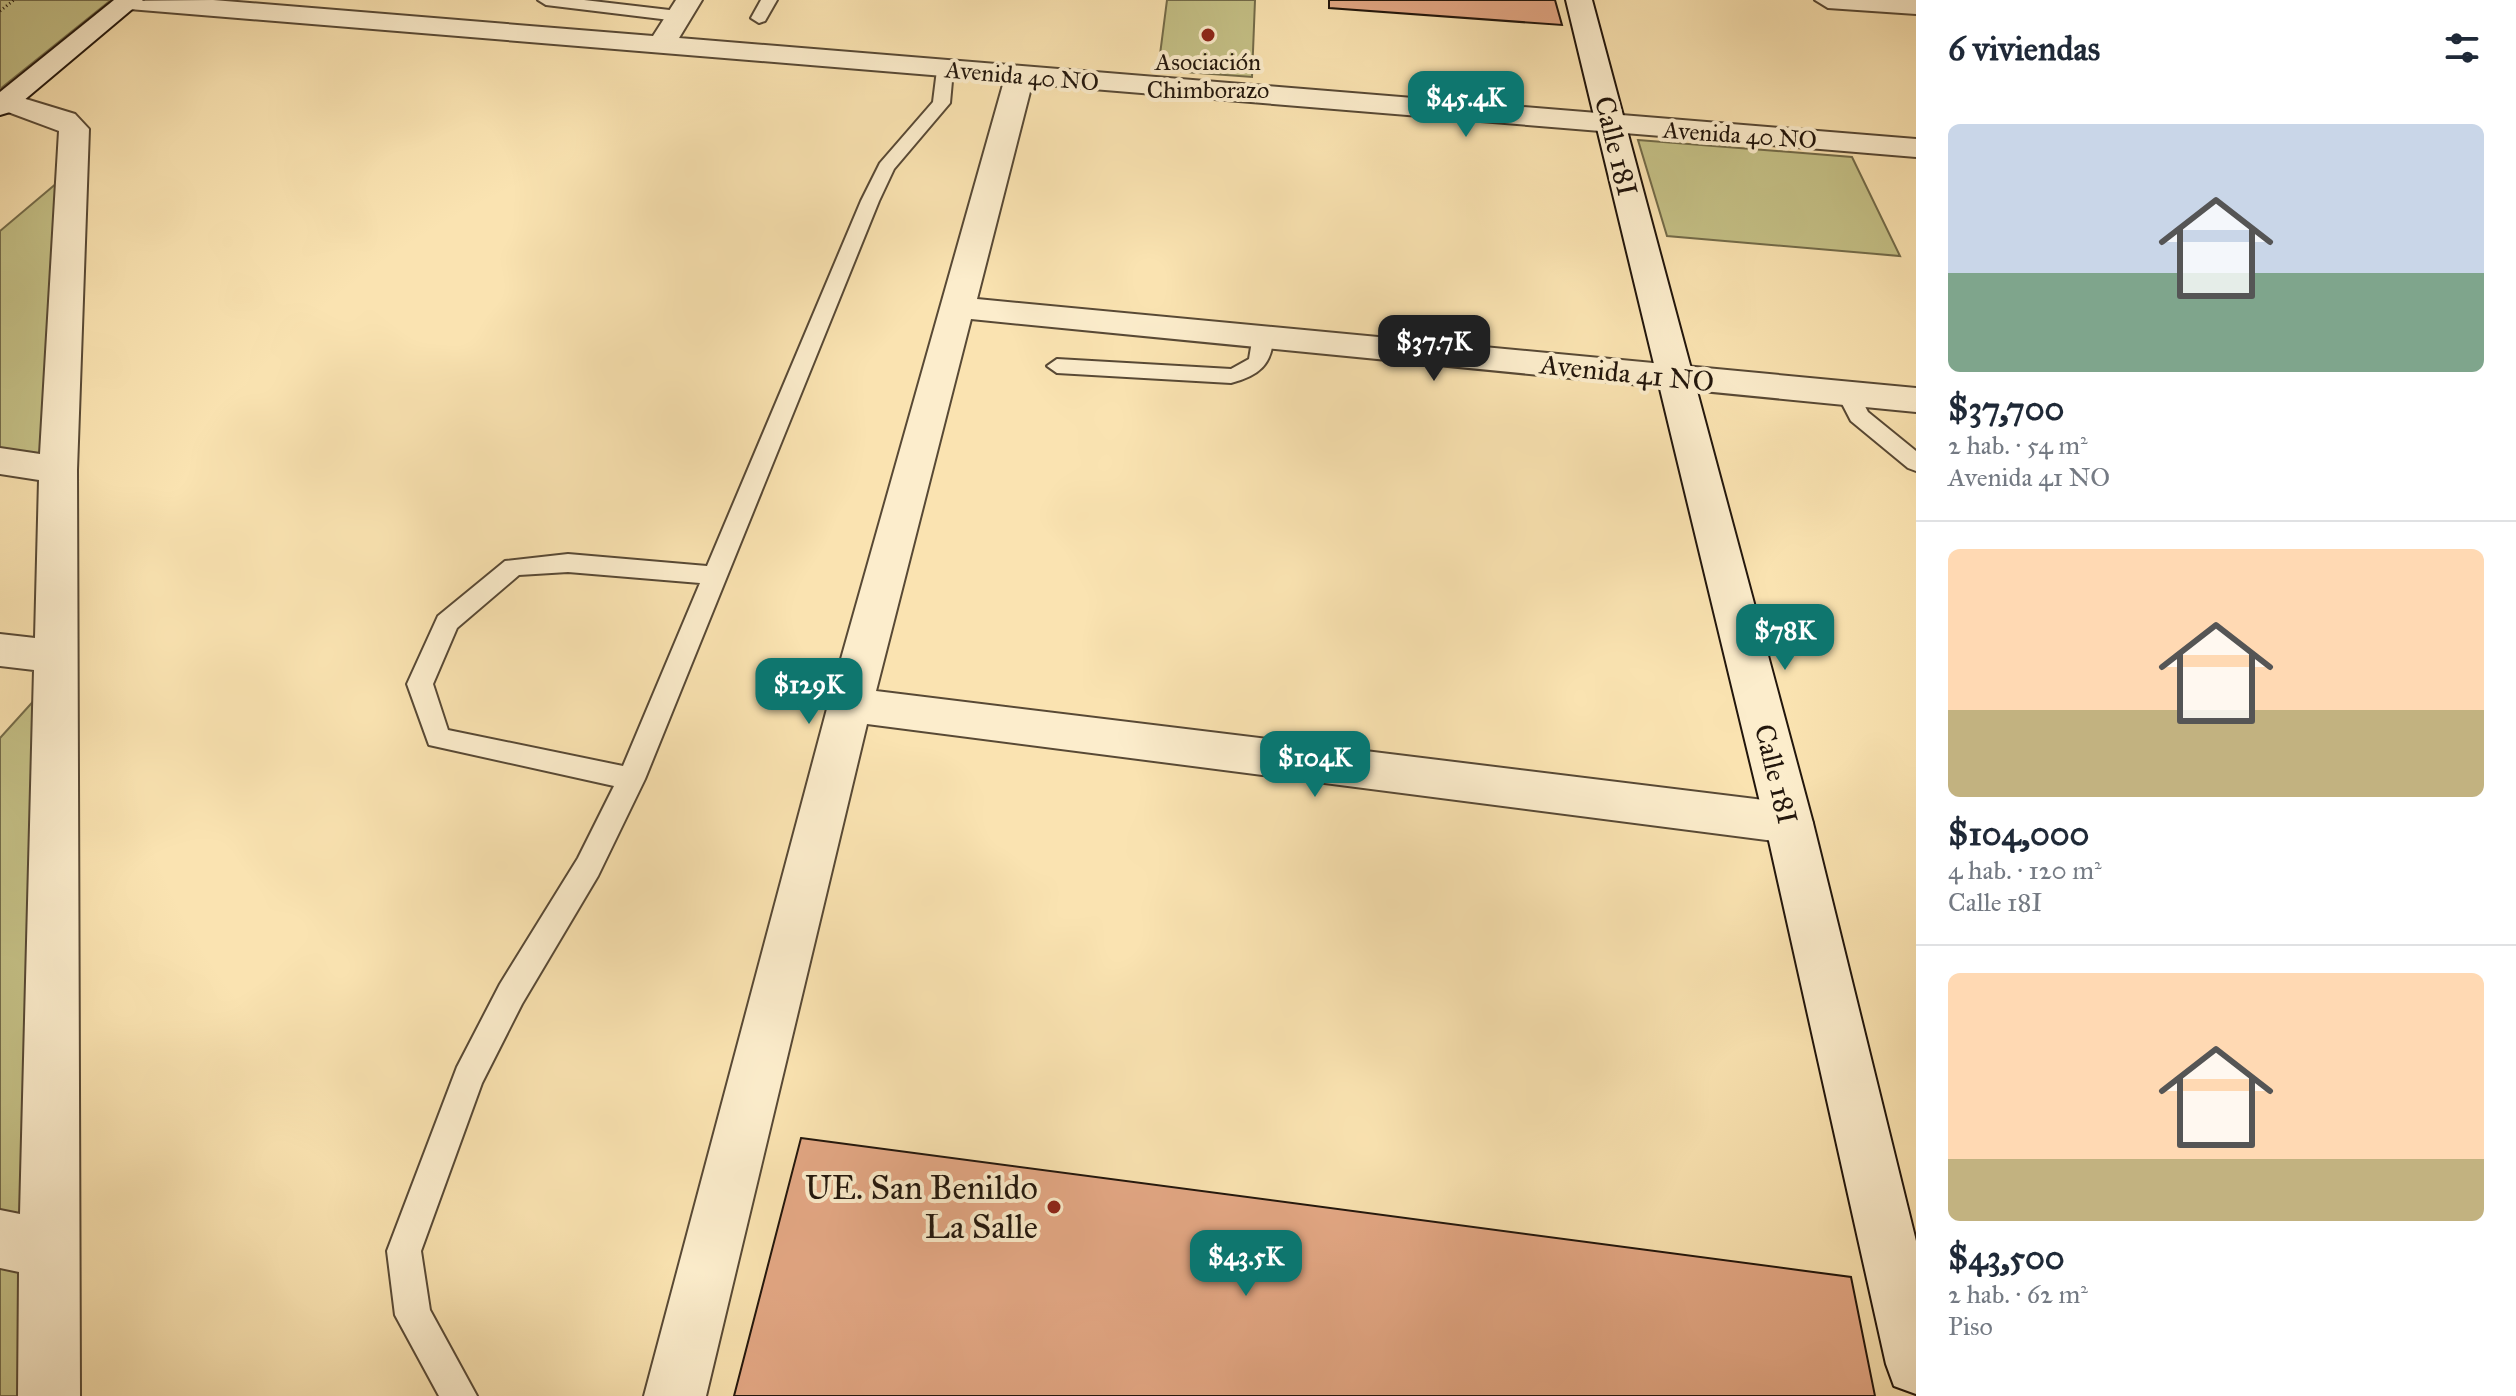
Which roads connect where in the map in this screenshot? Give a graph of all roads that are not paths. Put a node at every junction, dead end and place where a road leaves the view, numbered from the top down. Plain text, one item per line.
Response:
1 (129, 0) edge
2 (546, 0) edge
3 (769, 0) edge
4 (1579, 0) edge
5 (1828, 0) edge
6 (1916, 6) edge
7 (684, 8) edge
8 (759, 18) dead end
9 (660, 46) junction
10 (945, 70) junction
11 (1020, 75) junction
12 (3, 104) edge
13 (1611, 125) junction
14 (1916, 148) edge
15 (957, 307) junction
16 (1263, 335) junction
17 (1057, 366) dead end
18 (1676, 379) junction
19 (1848, 394) junction
20 (1916, 400) edge
21 (0, 461) edge
22 (1916, 463) edge
23 (58, 470) junction
24 (713, 575) junction
25 (0, 650) edge
26 (56, 657) junction
27 (850, 705) junction
28 (631, 779) junction
29 (1789, 823) junction
30 (24, 1244) edge
31 (1907, 1295) edge
32 (1916, 1364) edge
33 (49, 1396) edge
34 (459, 1396) edge
35 (675, 1396) edge

1 - 9 street, Avenida 40 NO
1 - 12 street
2 - 7 lane
3 - 8 lane
4 - 13 street, Calle 18I
5 - 6 street
7 - 9 street
9 - 10 street, Avenida 40 NO
10 - 11 street, Avenida 40 NO
10 - 24 lane
11 - 13 street, Avenida 40 NO
11 - 15 street
12 - 23 street
13 - 14 street, Avenida 40 NO
13 - 18 street, Calle 18I
15 - 16 street, Avenida 41 NO
15 - 27 street
16 - 17 lane
16 - 18 street, Avenida 41 NO
18 - 19 street, Avenida 41 NO
18 - 29 street, Calle 18I
19 - 20 street, Avenida 41 NO
19 - 22 lane
21 - 23 street
23 - 26 street
24 - 28 lane
24 - 28 lane
25 - 26 street
26 - 30 street
27 - 29 street
27 - 35 street
28 - 34 lane
29 - 31 street, Calle 18I
30 - 33 street
31 - 32 street, Calle 18I

